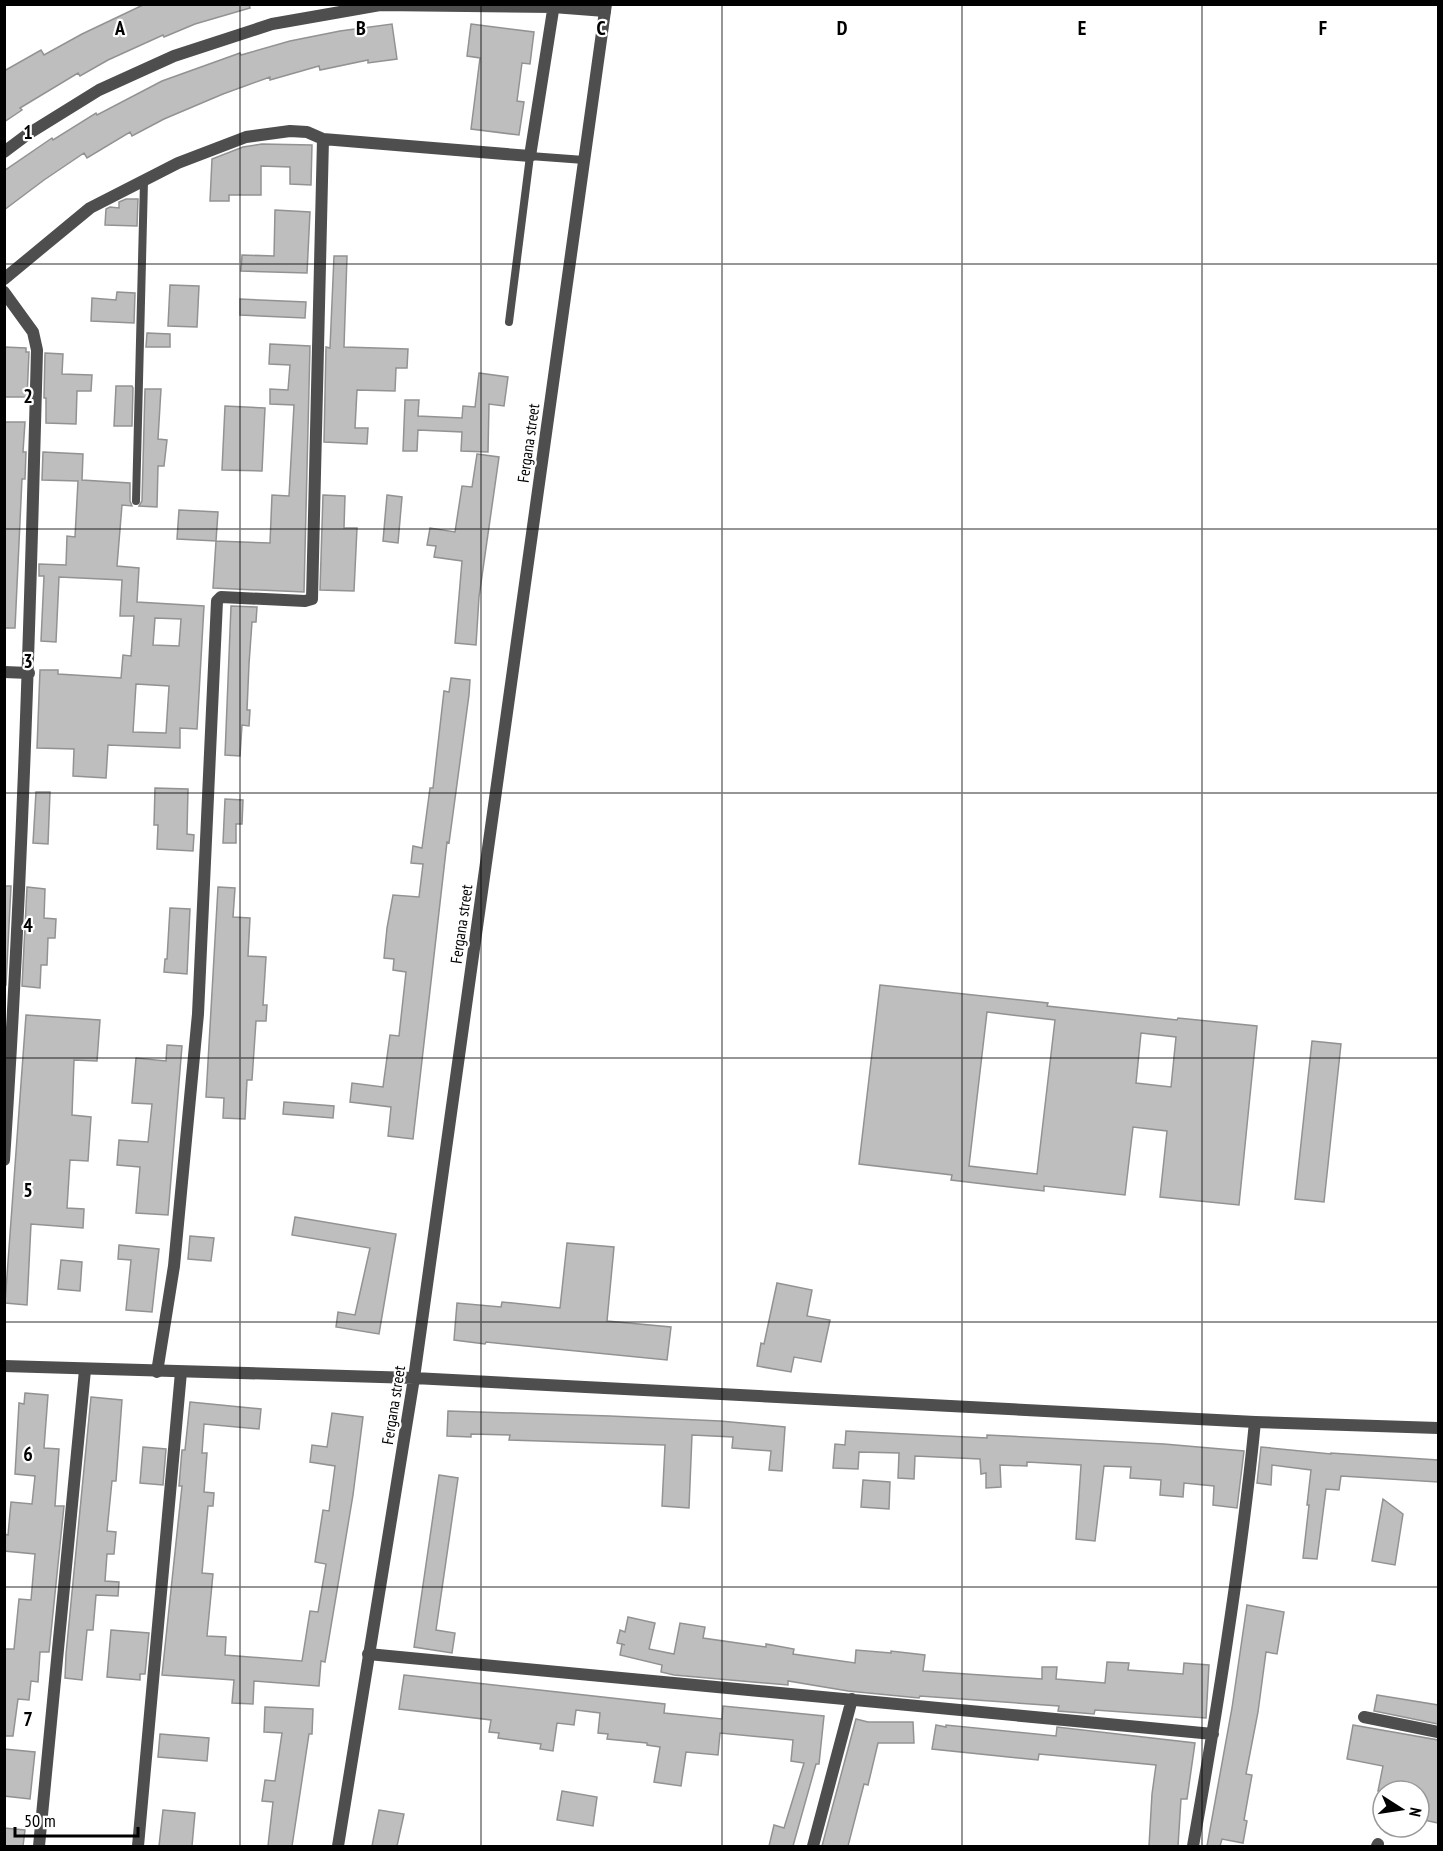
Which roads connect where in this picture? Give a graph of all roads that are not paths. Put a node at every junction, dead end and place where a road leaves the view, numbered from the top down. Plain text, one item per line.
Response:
1 (554, 6) edge
2 (605, 8) edge
3 (323, 139) junction
4 (4, 152) edge
5 (530, 156) junction
6 (584, 160) junction
7 (144, 181) junction
8 (4, 279) edge
9 (4, 292) edge
10 (509, 322) dead end
11 (136, 501) dead end
12 (4, 672) edge
13 (29, 673) junction
14 (4, 1160) edge
15 (4, 1366) edge
16 (85, 1370) junction
17 (157, 1372) junction
18 (181, 1372) junction
19 (414, 1378) junction
20 (1255, 1422) junction
21 (1438, 1428) edge
22 (368, 1654) junction
23 (852, 1699) junction
24 (1364, 1717) dead end
25 (1438, 1732) edge
26 (1213, 1734) junction
27 (39, 1846) edge
28 (138, 1846) edge
29 (338, 1846) edge
30 (813, 1846) edge
31 (1193, 1846) edge

1 - 2 street
1 - 4 street
1 - 5 street
2 - 6 street, Fergana street
3 - 5 street
3 - 7 street
3 - 17 street
5 - 6 lane
5 - 10 lane
6 - 19 street, Fergana street
7 - 8 street
7 - 11 lane
9 - 13 street
12 - 13 street
13 - 14 street
15 - 16 street
16 - 17 street
16 - 27 street
17 - 18 street
18 - 19 street
18 - 28 street
19 - 20 street
19 - 22 street, Fergana street
20 - 21 street
20 - 26 street
22 - 23 street
22 - 29 street, Fergana street
23 - 26 street
23 - 30 street
24 - 25 street
26 - 31 street

